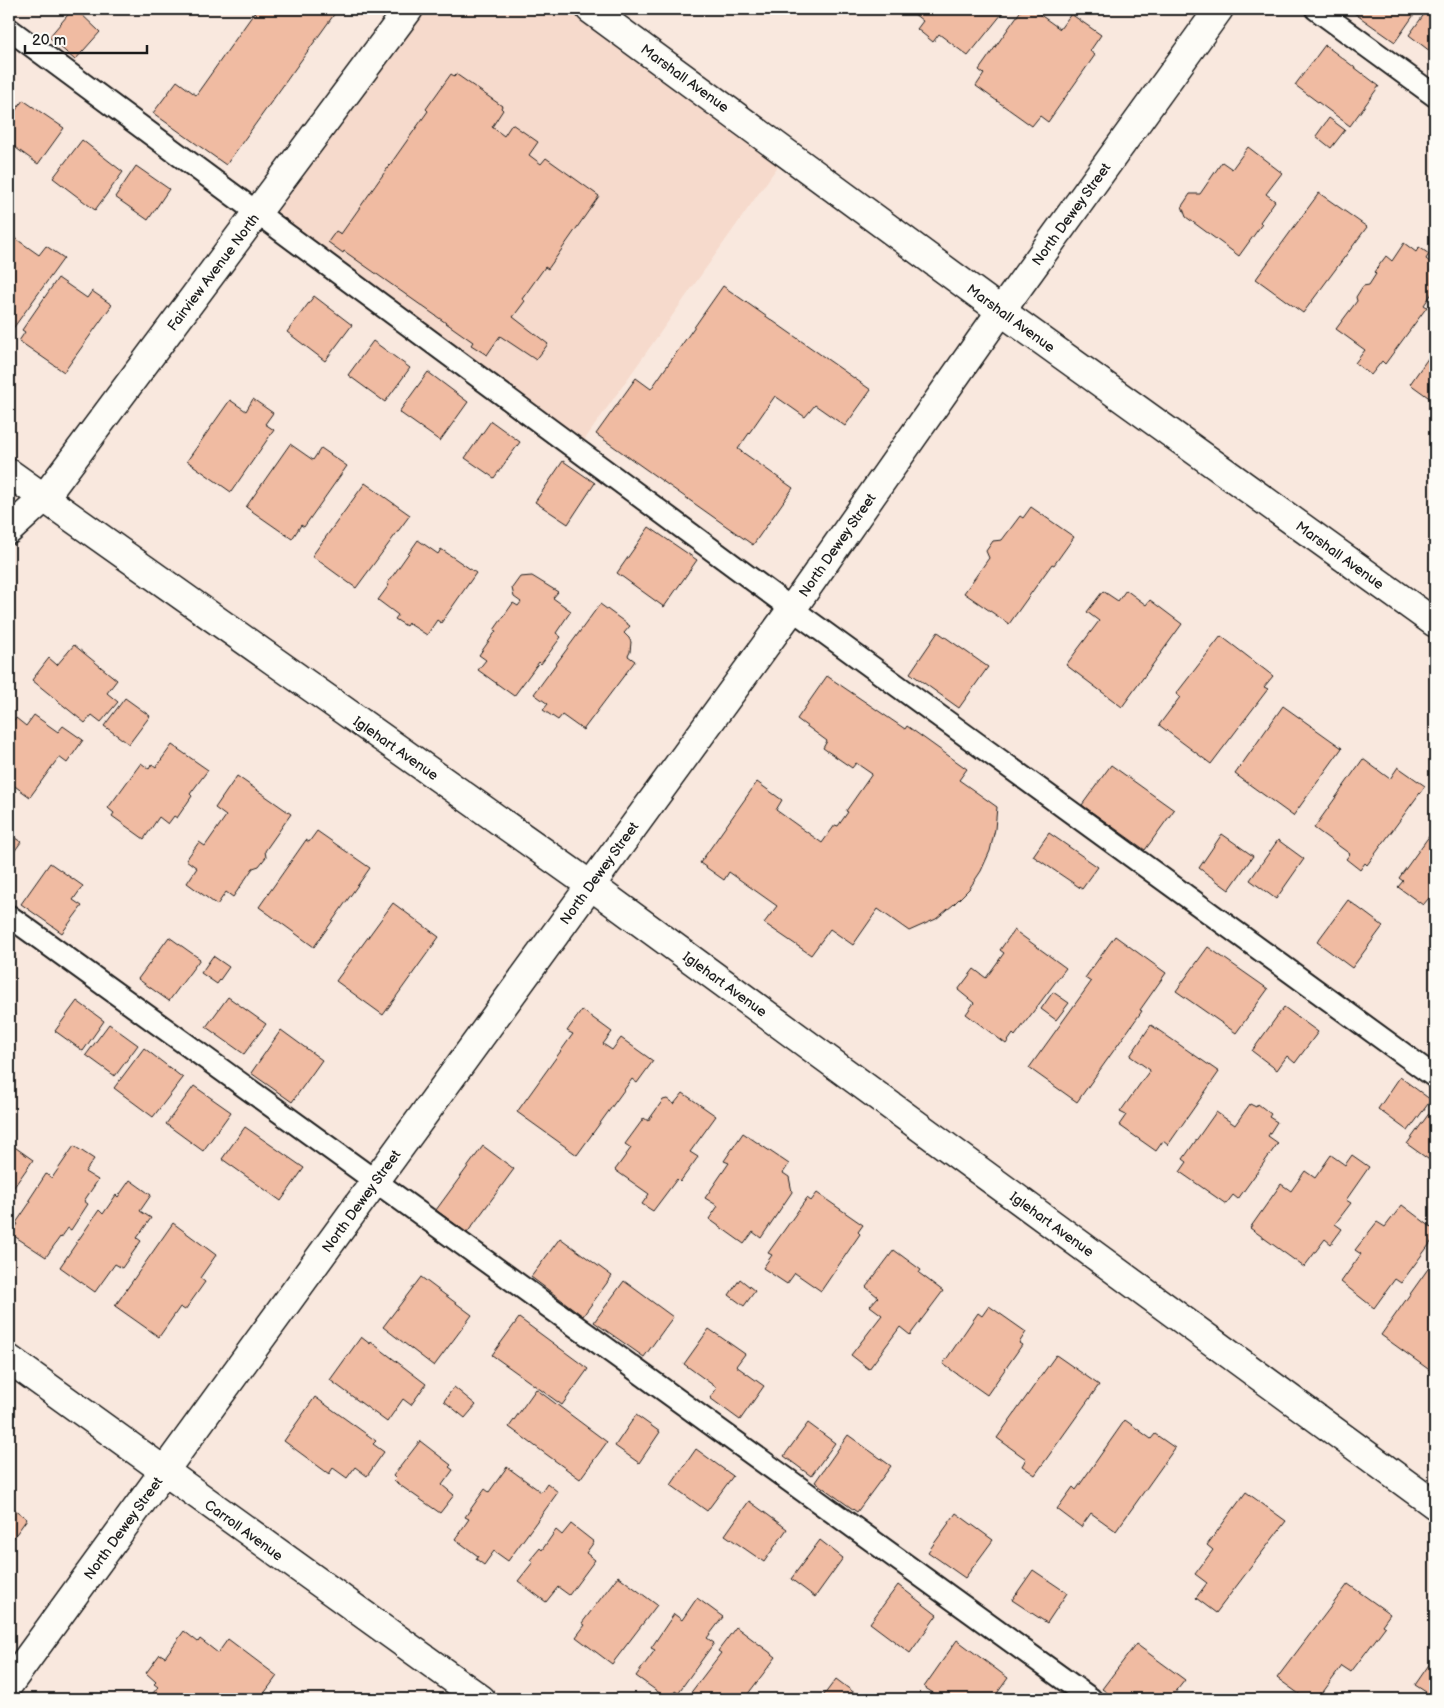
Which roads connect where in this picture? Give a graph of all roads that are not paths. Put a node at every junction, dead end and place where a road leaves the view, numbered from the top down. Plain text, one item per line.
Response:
1 (409, 9) edge
2 (590, 9) edge
3 (1219, 9) edge
4 (1316, 9) edge
5 (9, 29) edge
6 (1435, 96) edge
7 (257, 213) junction
8 (1001, 311) junction
9 (9, 473) edge
10 (44, 498) junction
11 (9, 530) edge
12 (792, 609) junction
13 (1435, 623) edge
14 (590, 885) junction
15 (9, 916) edge
16 (1435, 1077) edge
17 (375, 1181) junction
18 (9, 1358) edge
19 (164, 1472) junction
20 (1434, 1501) edge
21 (9, 1684) edge
22 (481, 1699) edge
23 (1091, 1699) edge

1 - 7 street, Fairview Avenue North
2 - 8 street, Marshall Avenue
3 - 8 street, North Dewey Street
4 - 6 lane
5 - 7 lane
7 - 10 street, Fairview Avenue North
7 - 12 lane
8 - 12 street, North Dewey Street
8 - 13 street, Marshall Avenue
9 - 10 street, Iglehart Avenue
10 - 11 street, Fairview Avenue North
10 - 14 street, Iglehart Avenue
12 - 14 street, North Dewey Street
12 - 16 lane
14 - 17 street, North Dewey Street
14 - 20 street, Iglehart Avenue
15 - 17 lane
17 - 19 street, North Dewey Street
17 - 23 lane
18 - 19 street, Carroll Avenue
19 - 21 street, North Dewey Street
19 - 22 street, Carroll Avenue

